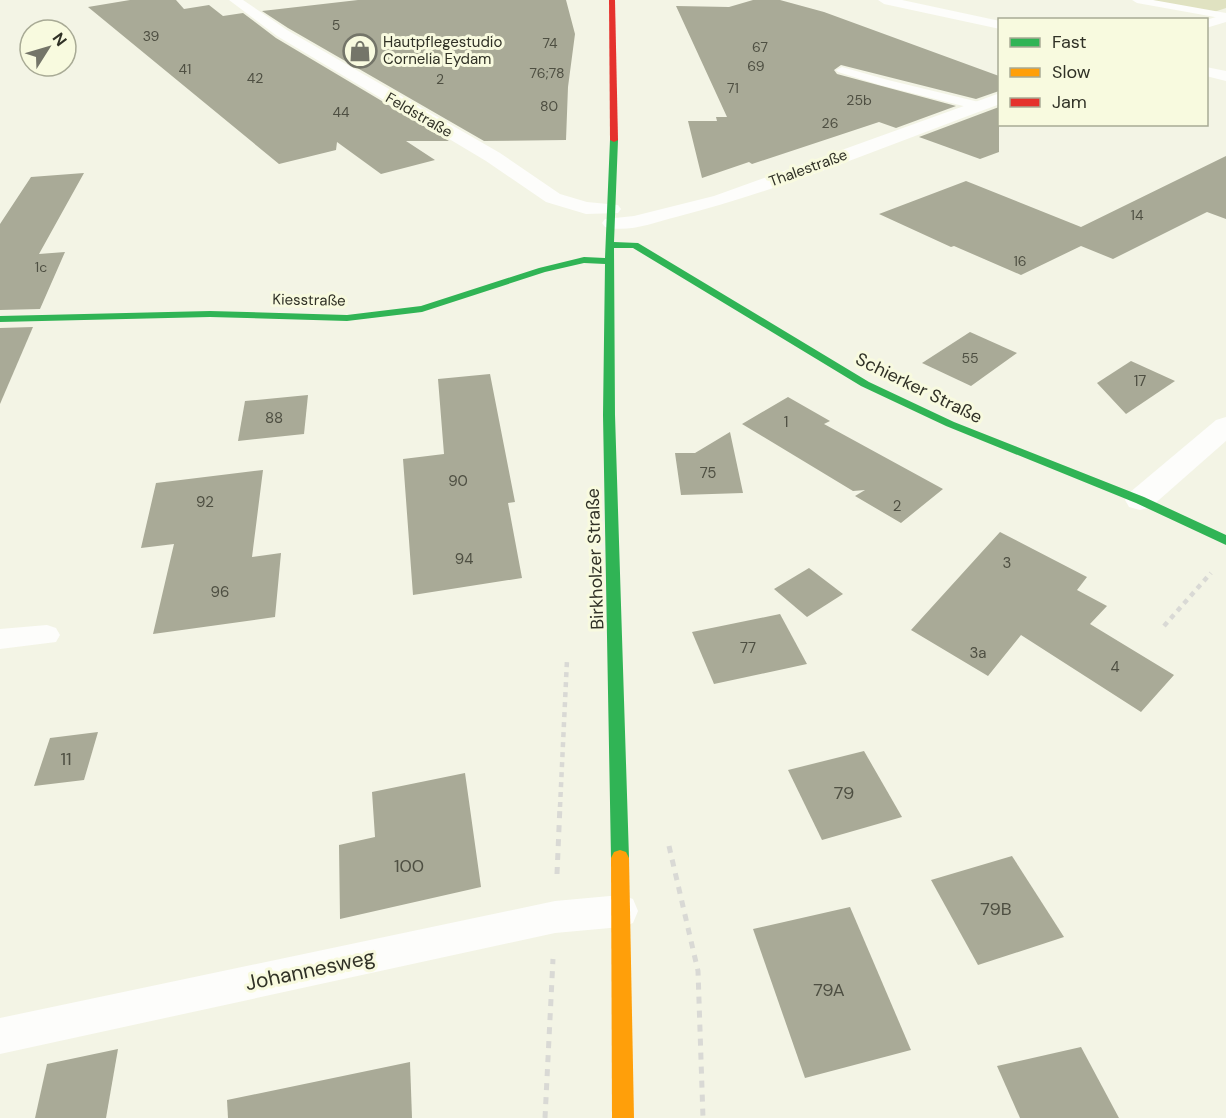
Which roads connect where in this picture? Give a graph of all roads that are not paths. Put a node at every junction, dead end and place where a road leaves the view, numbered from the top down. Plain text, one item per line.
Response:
1 (612, 0) edge
2 (884, 0) edge
3 (1137, 0) edge
4 (242, 1) edge
5 (1226, 17) edge
6 (1208, 23) edge
7 (998, 25) edge
8 (842, 70) dead end
9 (1208, 72) edge
10 (1226, 76) edge
11 (998, 98) edge
12 (979, 106) junction
13 (612, 216) junction
14 (610, 245) junction
15 (611, 261) junction
16 (0, 320) edge
17 (1226, 426) edge
18 (1140, 500) junction
19 (1226, 540) edge
20 (47, 635) dead end
21 (0, 639) edge
22 (621, 910) junction
23 (0, 1036) edge
24 (623, 1118) edge

1 - 13 street, Birkholzer Straße
2 - 7 street
3 - 5 lane
4 - 13 street, Feldstraße
5 - 6 street
8 - 12 lane
9 - 10 street
11 - 12 street, Thalestraße
12 - 13 street, Thalestraße
13 - 14 street, Birkholzer Straße
14 - 15 street, Birkholzer Straße
14 - 18 street, Schierker Straße
15 - 16 street, Kiesstraße
15 - 22 street, Birkholzer Straße
17 - 18 street
18 - 19 street, Schierker Straße
20 - 21 lane
22 - 23 lane, Johannesweg
22 - 24 street, Birkholzer Straße

